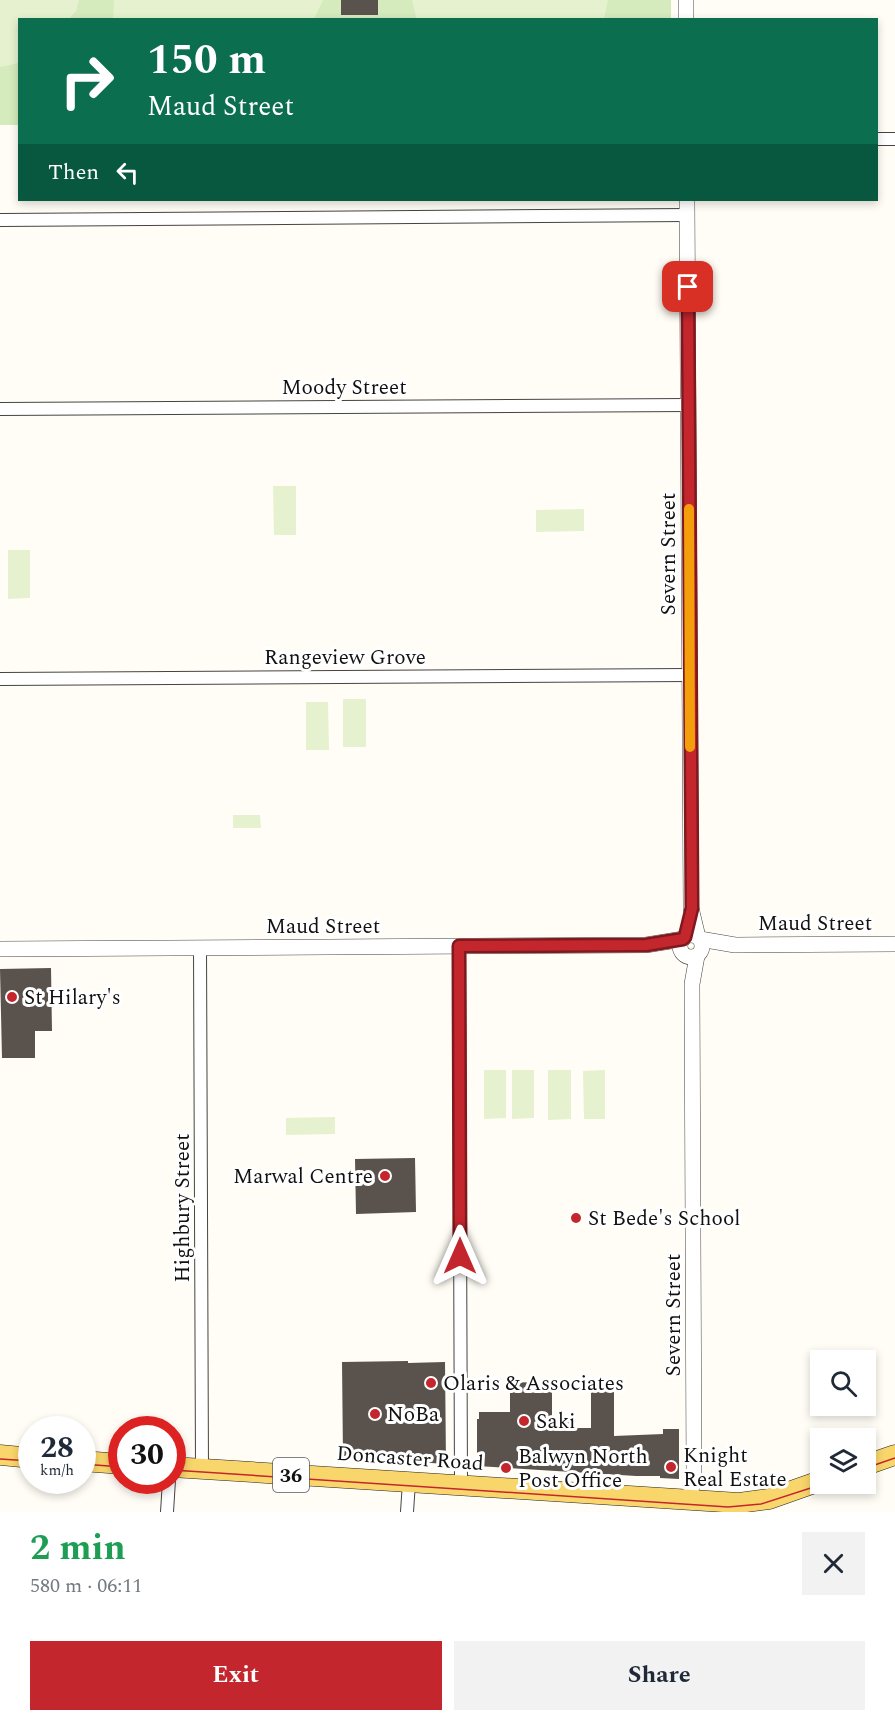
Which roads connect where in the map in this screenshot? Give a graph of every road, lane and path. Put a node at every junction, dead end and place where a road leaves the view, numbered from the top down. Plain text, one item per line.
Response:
1 (686, 0) edge
2 (686, 18) edge
3 (878, 139) edge
4 (895, 139) edge
5 (687, 201) edge
6 (687, 215) junction
7 (0, 220) edge
8 (688, 405) junction
9 (0, 409) edge
10 (690, 675) junction
11 (0, 679) edge
12 (895, 944) edge
13 (459, 946) junction
14 (691, 946) junction
15 (200, 947) junction
16 (0, 949) edge
17 (0, 1455) edge
18 (895, 1455) edge
19 (18, 1457) edge
20 (876, 1462) edge
21 (186, 1468) edge
22 (202, 1469) junction
23 (409, 1482) junction
24 (461, 1485) junction
25 (810, 1485) edge
26 (168, 1494) edge
27 (784, 1494) junction
28 (646, 1505) edge
29 (686, 1508) edge
30 (167, 1512) edge
31 (407, 1512) edge
32 (745, 1512) edge

1 - 2 street
3 - 4 street
5 - 6 street, Severn Street
6 - 7 street
6 - 8 street, Severn Street
8 - 9 street, Moody Street
8 - 10 street, Severn Street
10 - 11 street, Rangeview Grove
10 - 14 street, Severn Street
12 - 14 street, Maud Street
13 - 14 street, Maud Street
13 - 15 street, Maud Street
13 - 24 street
14 - 29 street, Severn Street
15 - 16 street, Maud Street
15 - 22 street, Highbury Street
17 - 19 main road
18 - 20 main road
21 - 22 main road, Doncaster Road / 36
22 - 23 main road, Doncaster Road / 36
23 - 24 main road, Doncaster Road / 36
23 - 31 street
24 - 28 main road, Doncaster Road / 36
25 - 27 main road, Doncaster Road / 36
26 - 30 street
27 - 29 main road, Doncaster Road / 36
27 - 32 main road
28 - 29 main road, Doncaster Road / 36

